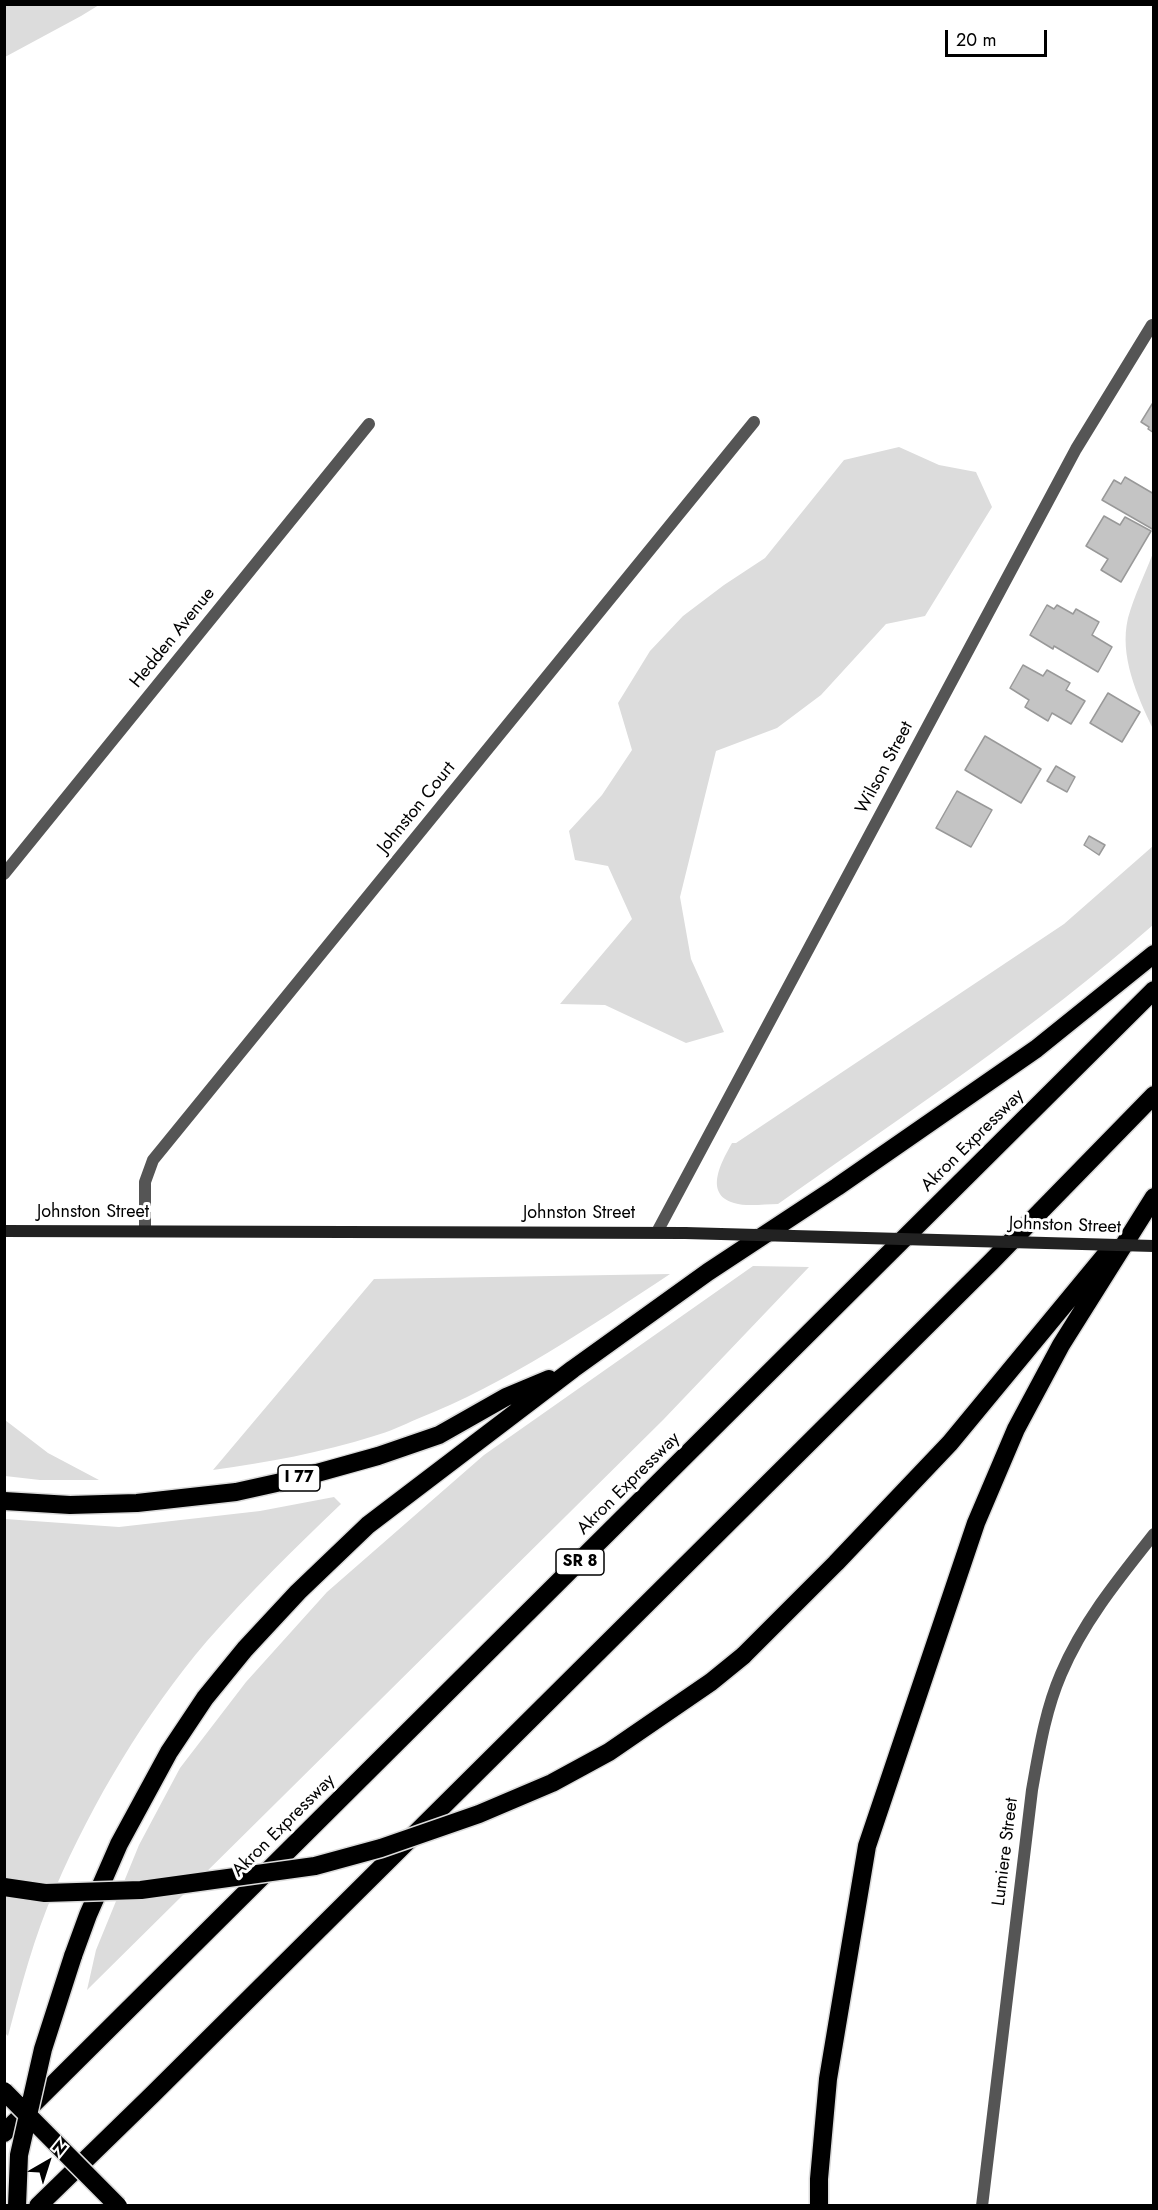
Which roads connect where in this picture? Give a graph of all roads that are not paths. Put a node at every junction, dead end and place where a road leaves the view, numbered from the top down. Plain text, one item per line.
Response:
1 (1152, 325) dead end
2 (754, 422) dead end
3 (369, 424) dead end
4 (4, 874) edge
5 (1154, 954) edge
6 (1154, 990) edge
7 (1154, 1095) edge
8 (1154, 1196) edge
9 (4, 1231) edge
10 (145, 1231) junction
11 (657, 1232) junction
12 (1154, 1246) edge
13 (573, 1369) junction
14 (4, 1501) edge
15 (1154, 1534) edge
16 (4, 1887) edge
17 (4, 2091) edge
18 (4, 2133) edge
19 (17, 2205) edge
20 (38, 2205) edge
21 (118, 2205) edge
22 (819, 2205) edge
23 (982, 2205) edge

1 - 11 street, Wilson Street
2 - 10 street, Johnston Court
3 - 4 street, Hedden Avenue
5 - 13 highway
6 - 18 highway, Akron Expressway / SR 8
7 - 20 highway
8 - 16 highway, bridge
8 - 22 highway
9 - 10 main road, Johnston Street
10 - 11 main road, Johnston Street
11 - 12 main road, Johnston Street, bridge
13 - 14 highway, I 77
13 - 19 highway, bridge
15 - 23 street, Lumiere Street
17 - 21 highway, bridge

